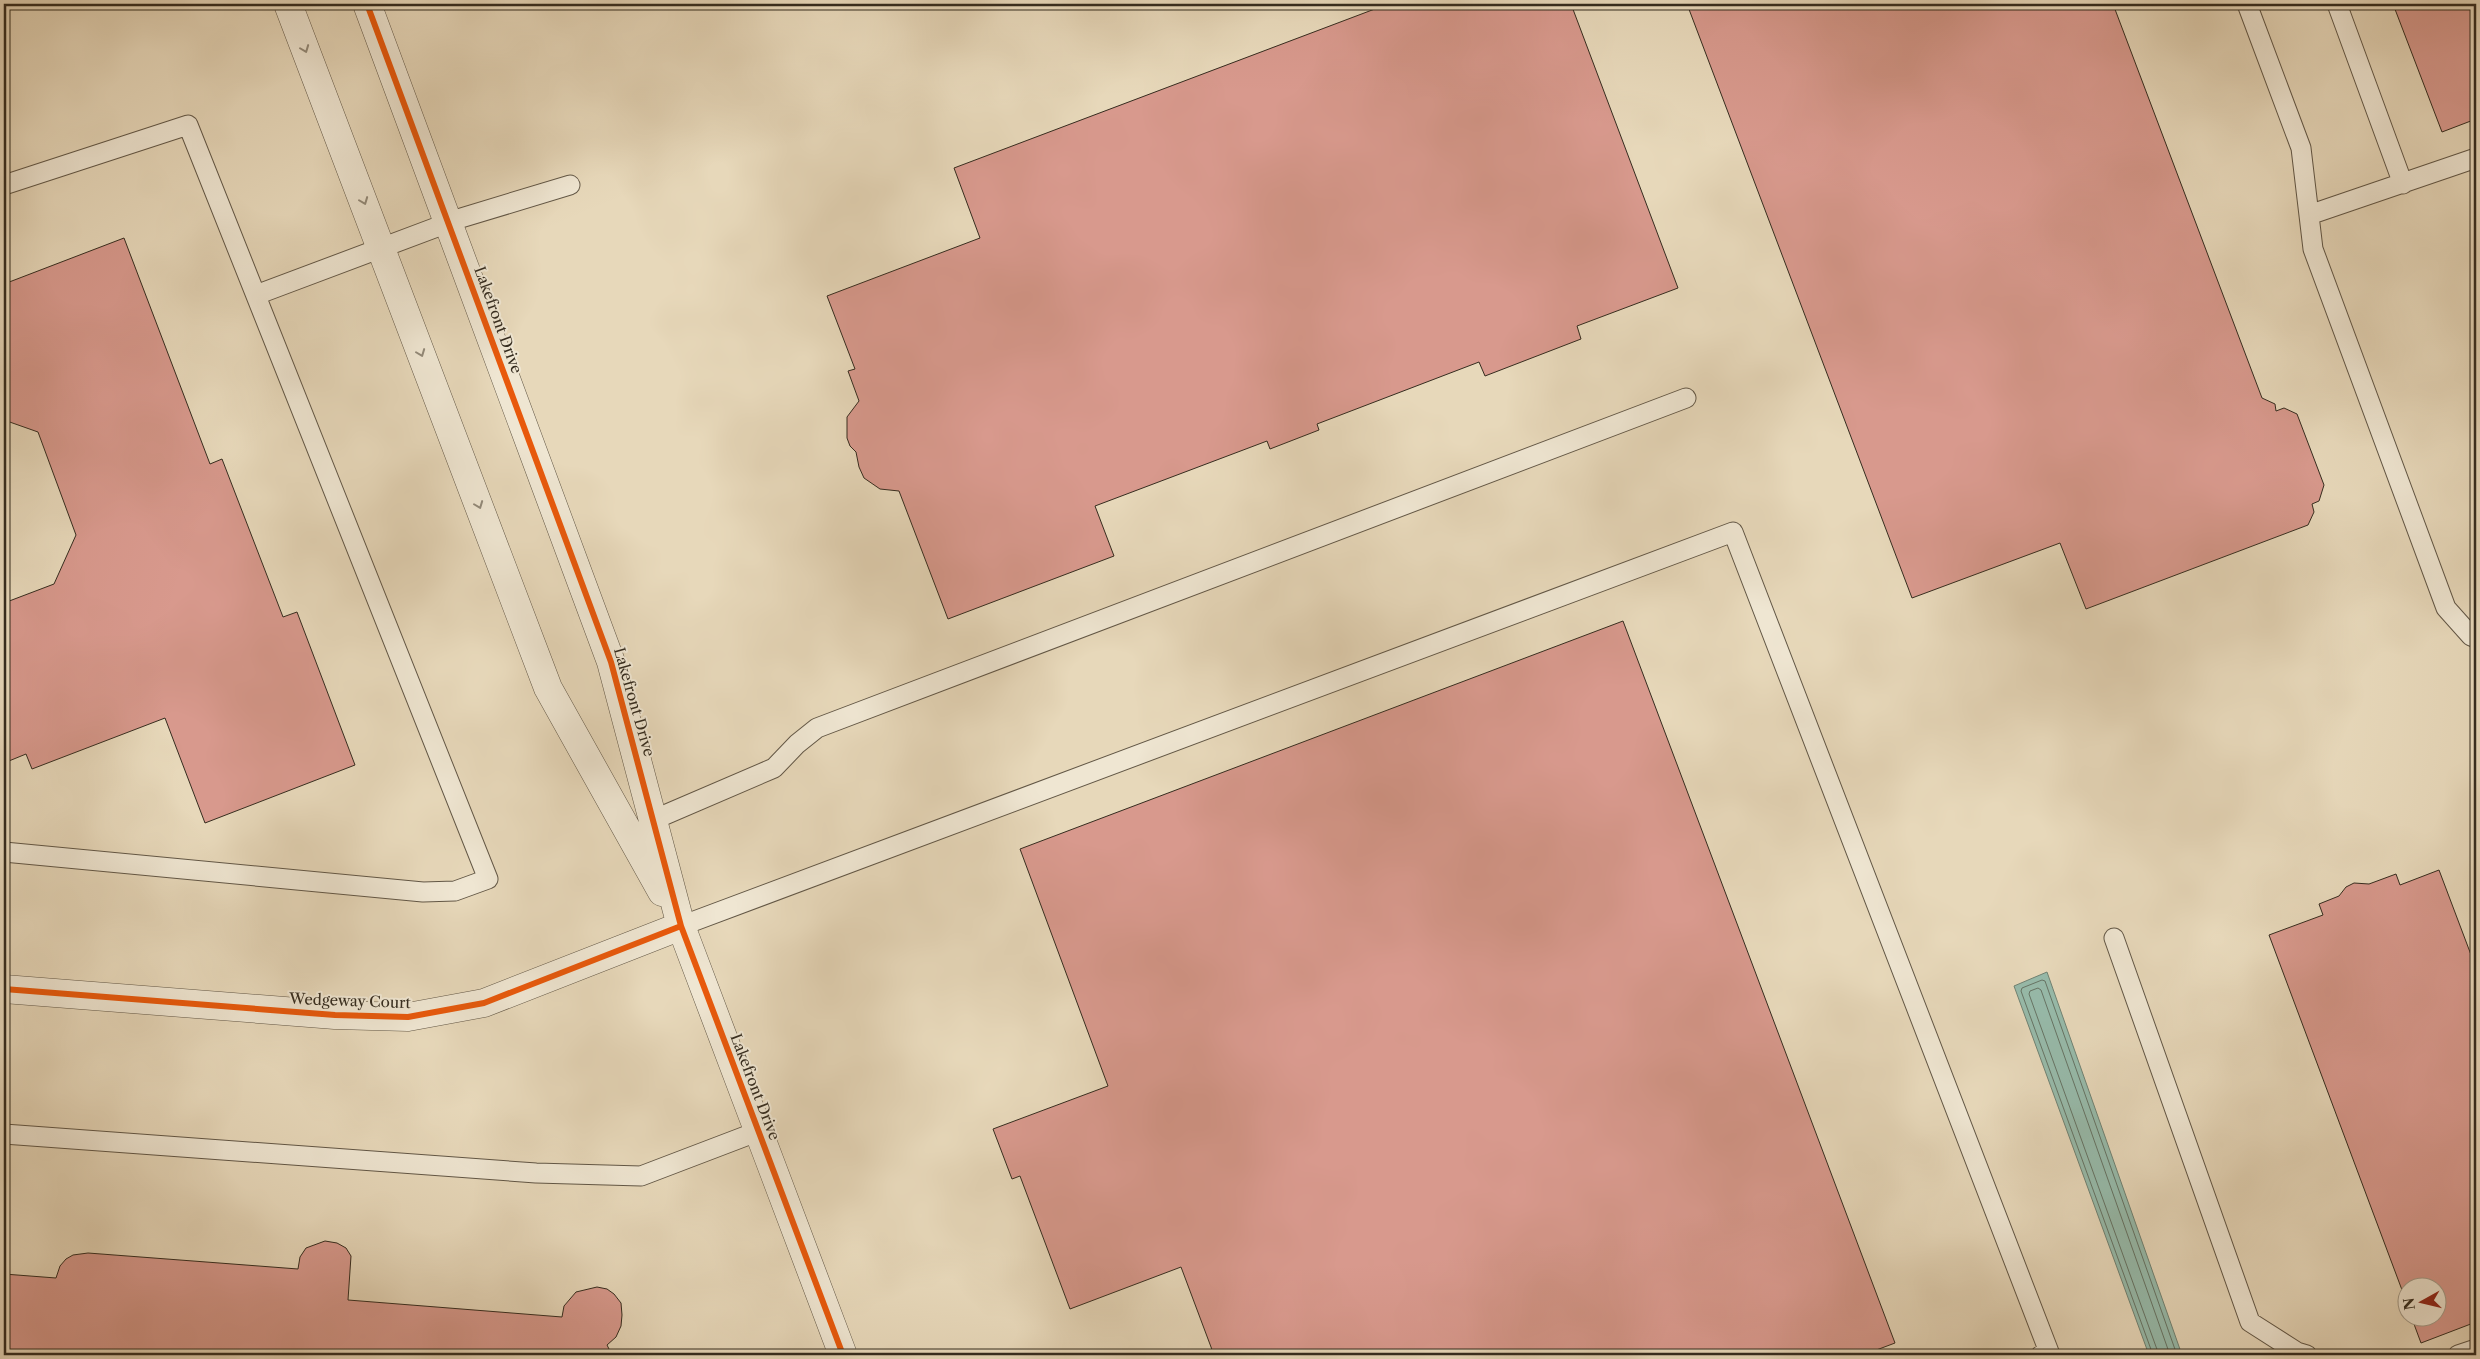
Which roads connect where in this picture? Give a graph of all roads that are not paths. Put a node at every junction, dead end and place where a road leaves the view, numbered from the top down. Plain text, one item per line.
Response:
1 (288, 4) edge
2 (367, 4) edge
3 (2247, 4) edge
4 (2337, 4) edge
5 (2476, 158) edge
6 (2403, 184) junction
7 (4, 185) edge
8 (570, 186) dead end
9 (2309, 215) junction
10 (449, 224) junction
11 (382, 248) junction
12 (256, 295) junction
13 (1686, 398) dead end
14 (2476, 638) edge
15 (653, 820) junction
16 (4, 852) edge
17 (681, 926) junction
18 (2114, 938) dead end
19 (4, 989) edge
20 (759, 1131) junction
21 (4, 1134) edge
22 (2476, 1349) edge
23 (843, 1355) edge
24 (2041, 1355) edge
25 (2307, 1355) edge
26 (2458, 1355) edge

1 -> 11 street, Lakefront Drive
2 - 10 street, Lakefront Drive
3 - 9 lane
4 - 6 lane
5 - 6 lane
6 - 9 lane
7 - 12 lane
8 - 10 lane
9 - 14 lane
10 - 11 lane
10 - 15 street, Lakefront Drive
11 - 12 lane
11 -> 17 street, Lakefront Drive
12 - 16 lane
13 - 15 lane
15 - 17 street, Lakefront Drive
17 - 19 street, Wedgeway Court
17 - 20 street, Lakefront Drive
17 - 24 lane
18 - 25 lane
20 - 21 lane
20 - 23 street, Lakefront Drive
22 - 26 lane

